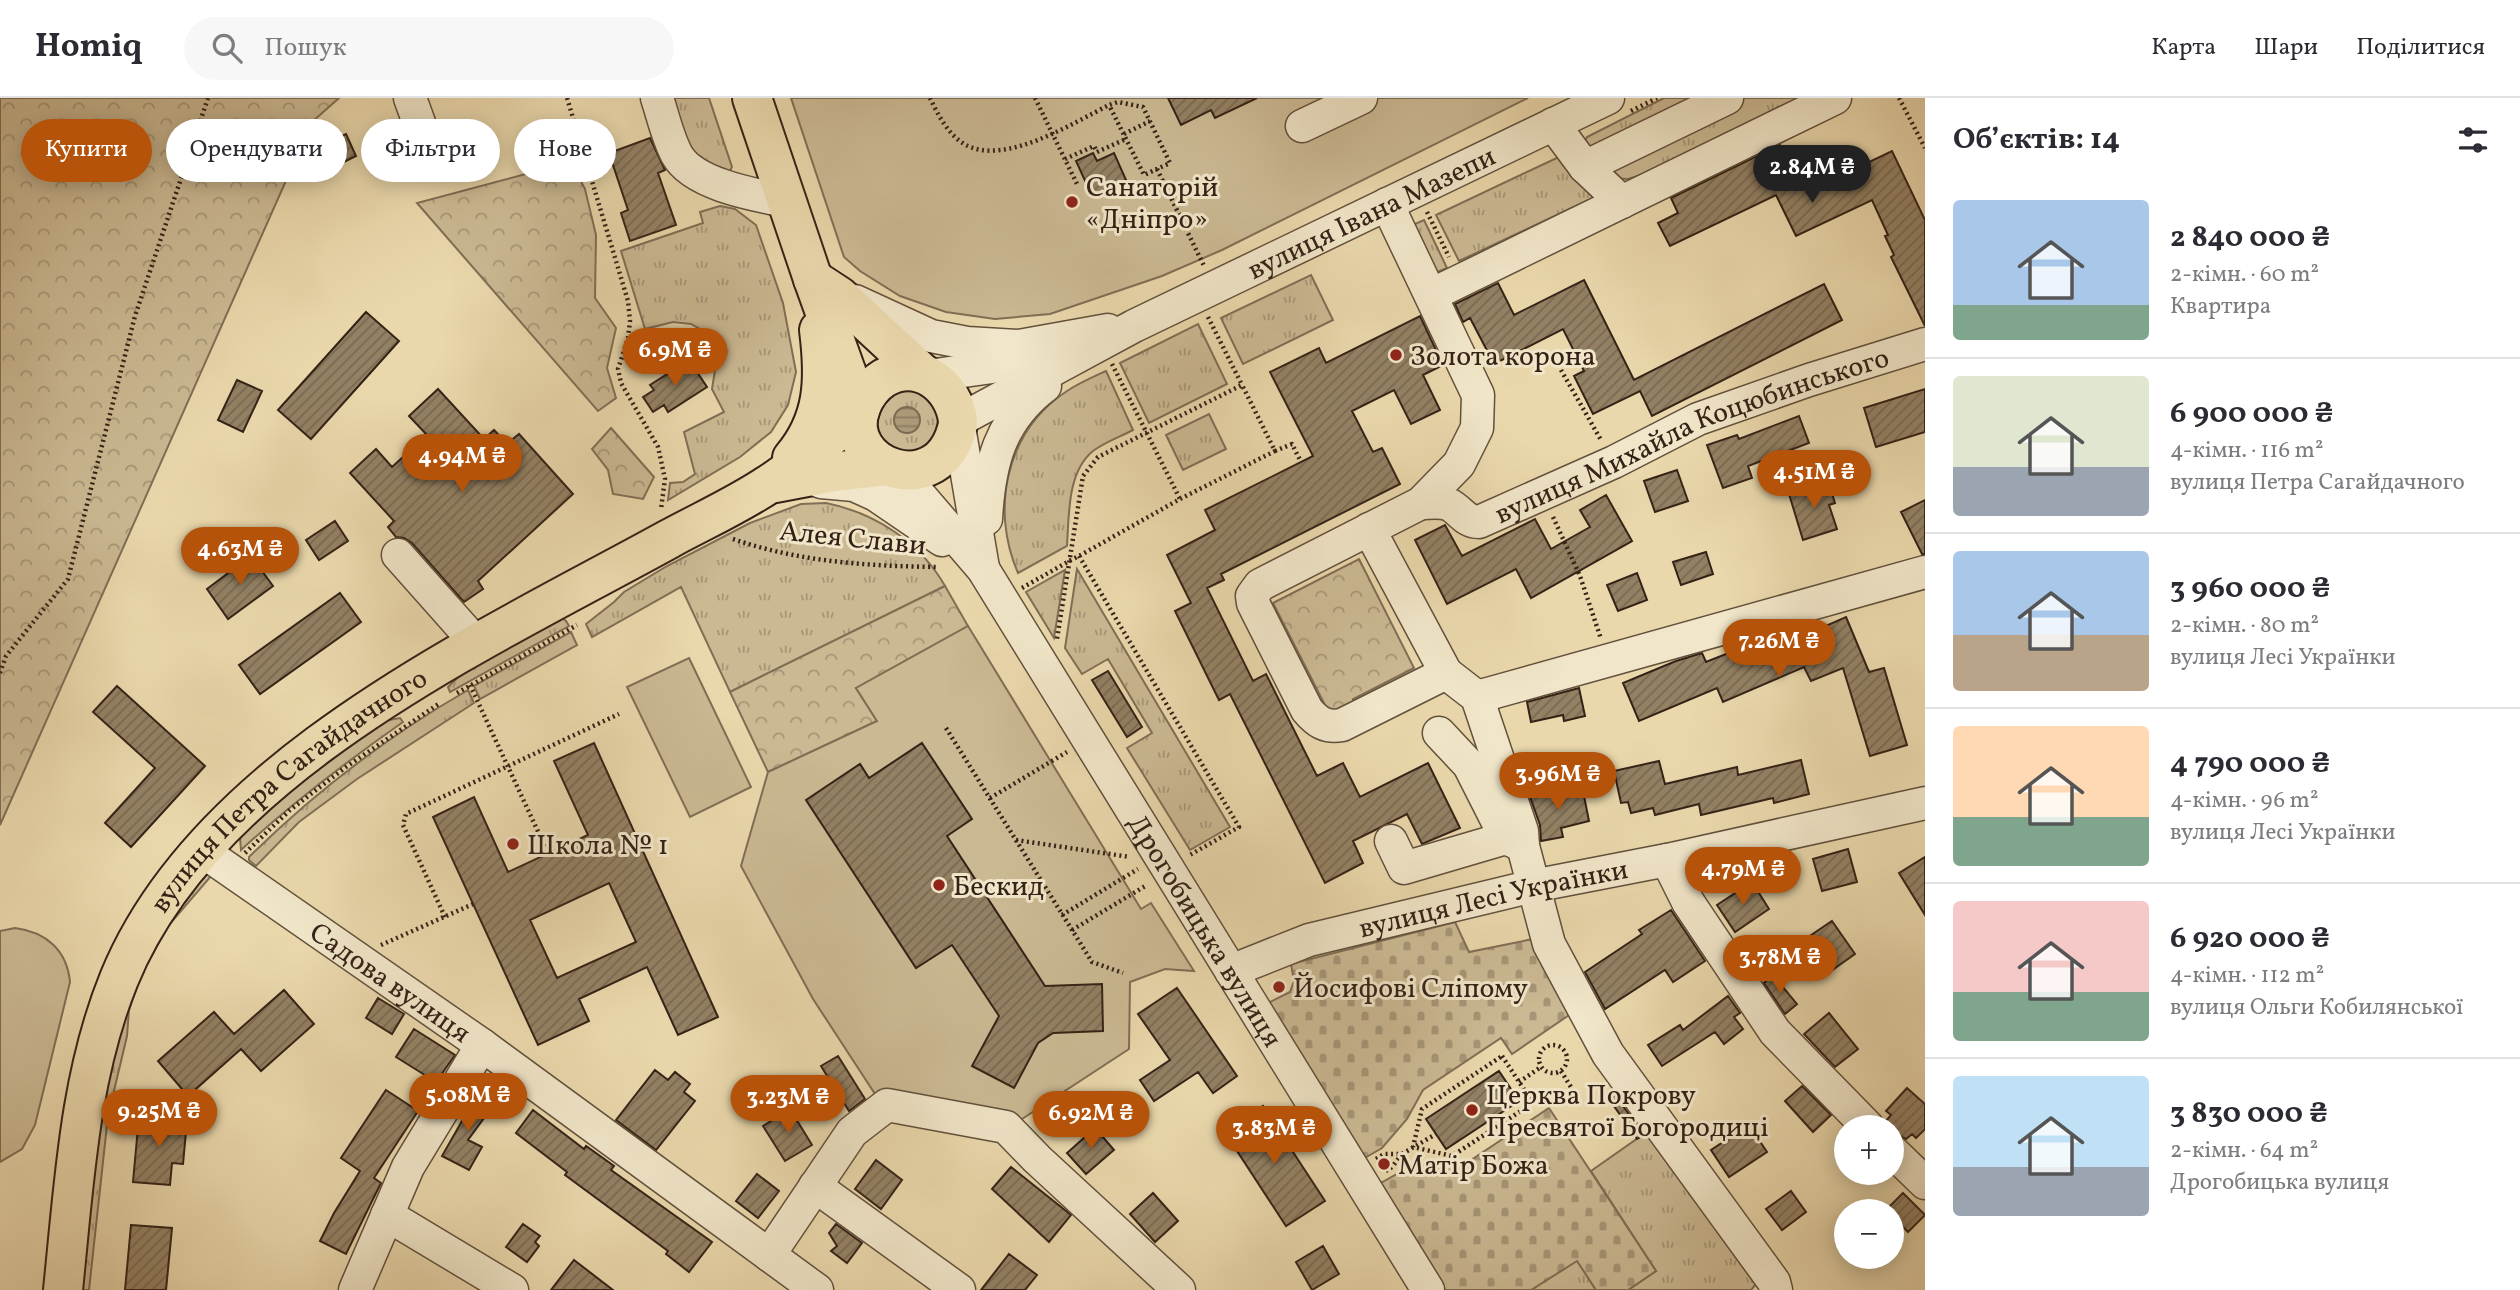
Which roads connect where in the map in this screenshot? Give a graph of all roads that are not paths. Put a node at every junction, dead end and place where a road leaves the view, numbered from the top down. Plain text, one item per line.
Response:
1 (410, 98) edge
2 (657, 98) edge
3 (752, 98) edge
4 (1361, 98) edge
5 (1608, 98) edge
6 (1727, 98) edge
7 (1835, 98) edge
8 (1558, 114) edge
9 (418, 119) edge
10 (1302, 126) dead end
11 (1585, 167) junction
12 (786, 201) junction
13 (1622, 202) junction
14 (1387, 204) junction
15 (813, 279) junction
16 (1430, 295) junction
17 (1134, 326) junction
18 (1925, 344) edge
19 (925, 374) junction
20 (859, 411) junction
21 (958, 423) junction
22 (892, 468) junction
23 (770, 484) junction
24 (1421, 503) junction
25 (1369, 529) junction
26 (398, 555) dead end
27 (983, 569) junction
28 (1925, 572) edge
29 (477, 644) junction
30 (1446, 673) junction
31 (1477, 697) junction
32 (1439, 733) dead end
33 (1925, 803) edge
34 (1391, 841) dead end
35 (1514, 842) junction
36 (201, 850) junction
37 (1667, 860) junction
38 (1533, 886) junction
39 (1231, 971) junction
40 (482, 1045) junction
41 (1856, 1115) edge
42 (1904, 1163) edge
43 (1925, 1183) edge
44 (815, 1186) junction
45 (387, 1215) junction
46 (769, 1255) junction
47 (63, 1290) edge
48 (355, 1290) edge
49 (512, 1290) edge
50 (817, 1290) edge
51 (959, 1290) edge
52 (1179, 1290) edge
53 (1428, 1290) edge
54 (1776, 1290) edge

1 - 9 street
2 - 12 street
3 - 12 main road
4 - 10 street
5 - 8 street, вулиця Івана Мазепи
6 - 11 street
7 - 13 street
8 - 11 street
8 - 14 street, вулиця Івана Мазепи
11 - 13 street
12 - 15 main road
13 - 16 street
14 - 16 street
14 - 17 street, вулиця Івана Мазепи
15 - 17 street
15 - 19 main road
15 - 20 main road
15 - 23 main road
16 - 24 street
17 - 19 street
17 - 21 street
17 - 27 street
18 - 24 street, вулиця Михайла Коцюбинського
19 - 20 main road
19 - 21 main road
20 - 22 main road
20 - 23 main road
21 - 22 main road
21 - 27 street
22 - 23 main road
22 - 27 street
23 - 27 street
23 - 29 main road, вулиця Петра Сагайдачного
24 - 25 street
25 - 30 street
25 - 30 street
26 - 29 street
27 - 39 street, Дрогобицька вулиця
28 - 31 street
29 - 36 main road, вулиця Петра Сагайдачного
30 - 31 street
31 - 35 street
32 - 35 street
33 - 37 street, вулиця Лесі Українки
34 - 35 street
35 - 38 street
36 - 40 street, Садова вулиця
36 - 47 main road, вулиця Петра Сагайдачного
37 - 38 street, вулиця Лесі Українки
37 - 41 street
38 - 39 street, вулиця Лесі Українки
38 - 54 street
39 - 53 street, Дрогобицька вулиця
40 - 45 street
40 - 46 street, Садова вулиця
42 - 43 street
44 - 46 street
44 - 51 street
44 - 52 street
45 - 48 street
45 - 49 street
46 - 50 street, Садова вулиця

